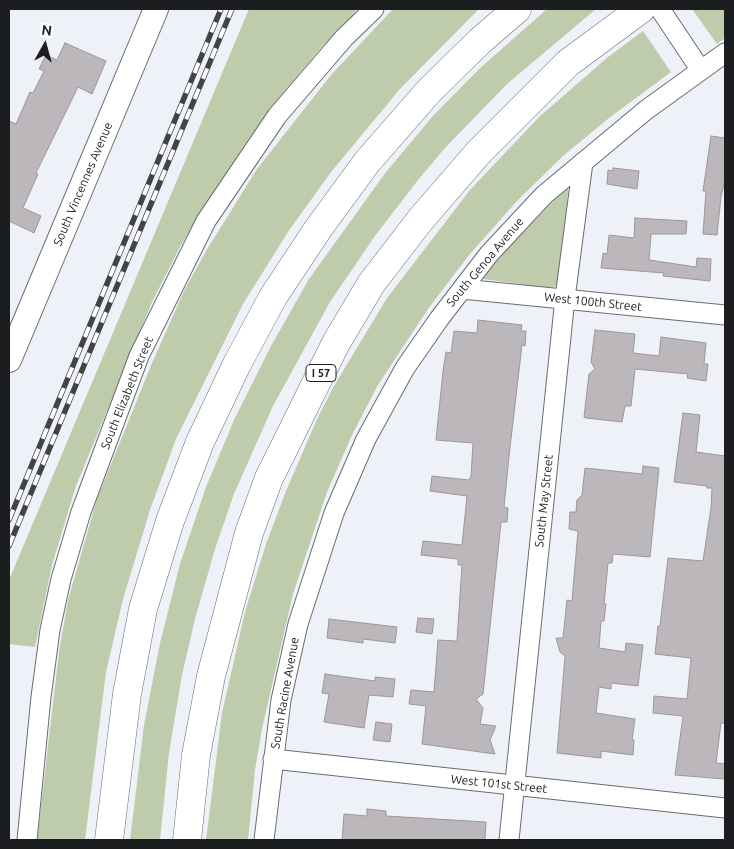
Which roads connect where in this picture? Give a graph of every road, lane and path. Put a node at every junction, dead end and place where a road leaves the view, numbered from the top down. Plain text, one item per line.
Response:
1 (156, 9) edge
2 (374, 9) edge
3 (517, 9) edge
4 (641, 9) edge
5 (665, 16) edge
6 (725, 52) edge
7 (700, 69) junction
8 (583, 162) junction
9 (462, 289) junction
10 (565, 298) junction
11 (725, 316) edge
12 (9, 360) edge
13 (313, 577) joint
14 (273, 760) junction
15 (514, 786) junction
16 (725, 808) edge
17 (27, 840) edge
18 (109, 840) edge
19 (187, 840) edge
20 (264, 840) edge
21 (509, 840) edge

1 - 12 main road, South Vincennes Avenue
2 - 17 street, South Elizabeth Street
3 - 18 highway
4 - 19 highway, I 57
5 - 7 street
6 - 7 street, South Genoa Avenue
7 - 8 street, South Genoa Avenue
8 - 9 street, South Genoa Avenue
8 - 10 street, South May Street
9 - 10 street, West 100th Street
9 - 13 street, South Genoa Avenue
10 - 11 street, West 100th Street
10 - 15 street, South May Street
13 - 14 street, South Racine Avenue
14 - 15 street, West 101st Street
14 - 20 street, South Racine Avenue
15 - 16 street, West 101st Street
15 - 21 street, South May Street

